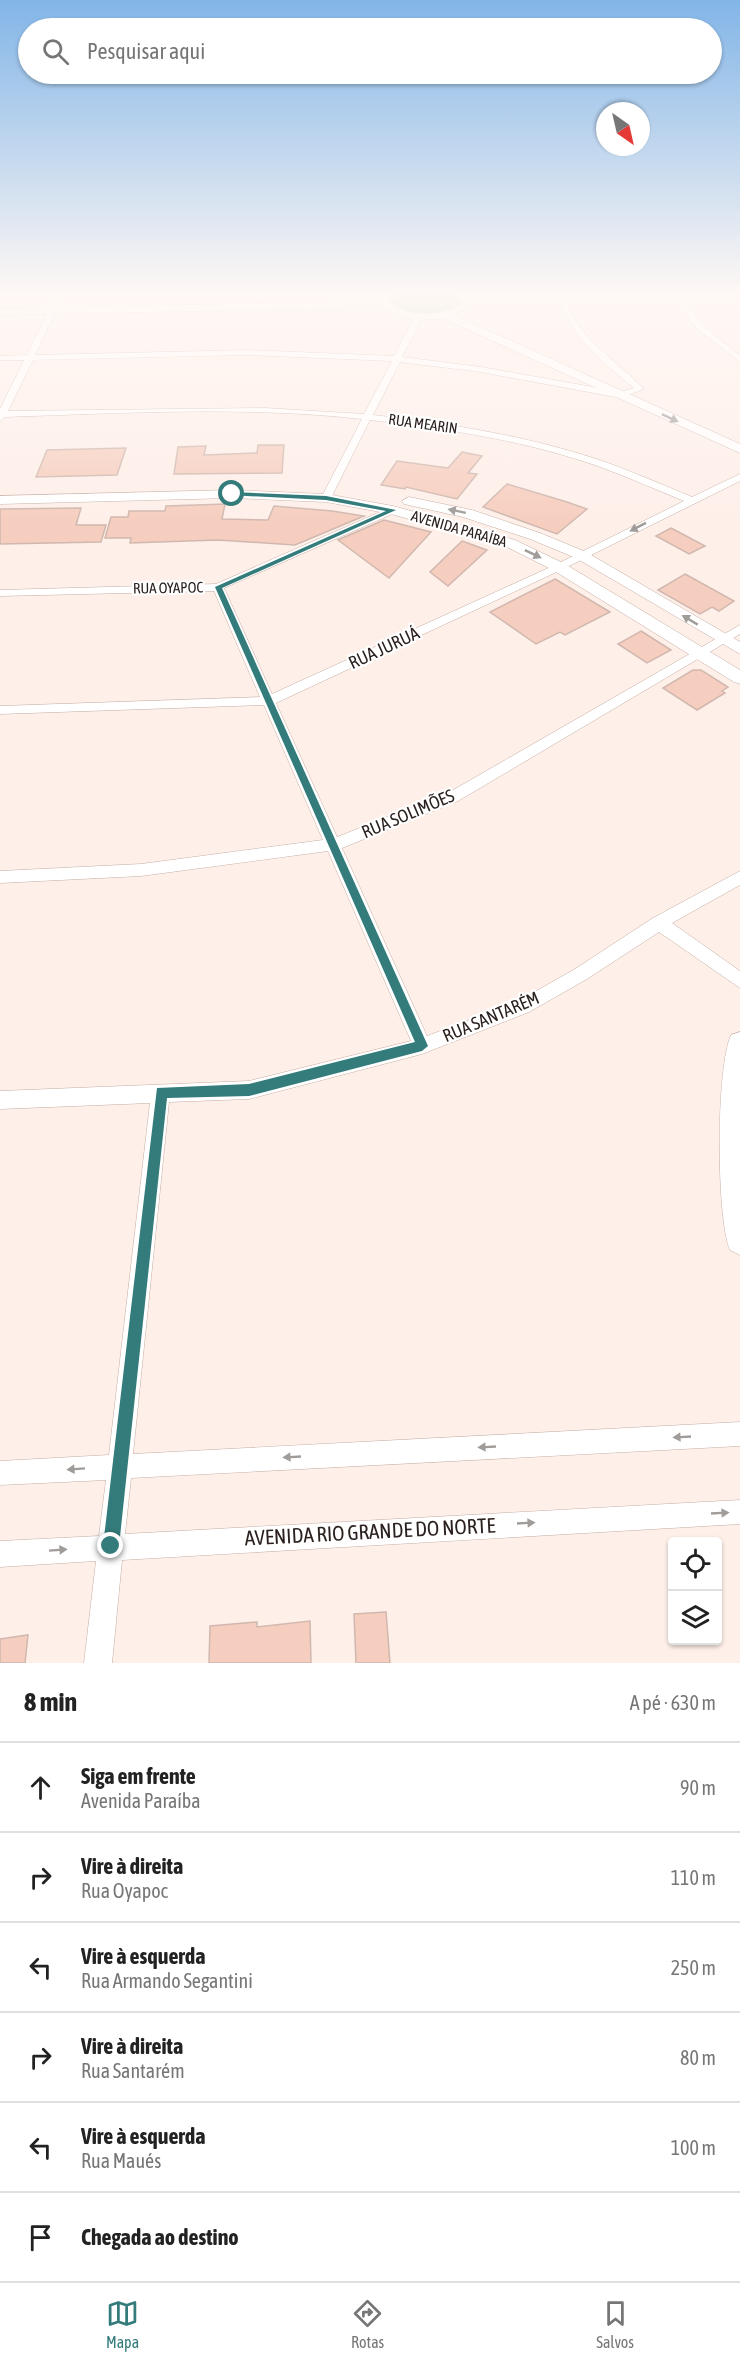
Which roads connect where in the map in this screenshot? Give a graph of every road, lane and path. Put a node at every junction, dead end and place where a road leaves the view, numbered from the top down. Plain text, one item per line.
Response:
1 (24, 369) edge
2 (392, 369) edge
3 (472, 369) edge
4 (563, 369) edge
5 (616, 369) edge
6 (598, 370) dead end
7 (645, 391) junction
8 (621, 395) junction
9 (1, 415) edge
10 (368, 416) junction
11 (740, 449) edge
12 (740, 477) edge
13 (0, 488) edge
14 (165, 490) junction
15 (329, 492) junction
16 (0, 500) edge
17 (690, 501) junction
18 (393, 510) junction
19 (581, 555) junction
20 (559, 567) junction
21 (218, 587) junction
22 (0, 592) edge
23 (740, 629) edge
24 (723, 639) junction
25 (740, 650) edge
26 (699, 653) junction
27 (740, 678) edge
28 (269, 701) junction
29 (0, 711) edge
30 (333, 846) junction
31 (0, 877) edge
32 (740, 877) edge
33 (659, 923) junction
34 (740, 981) edge
35 (740, 1043) edge
36 (422, 1046) junction
37 (161, 1092) junction
38 (0, 1100) edge
39 (740, 1240) edge
40 (740, 1434) edge
41 (120, 1466) junction
42 (0, 1473) edge
43 (740, 1512) edge
44 (111, 1546) junction
45 (0, 1554) edge
46 (98, 1663) edge

1 - 9 street
2 - 10 street
3 - 8 street
4 - 8 street
5 - 7 street
6 - 7 street
7 - 8 street
8 -> 11 street
9 - 10 street, RUA MEARIN
10 - 15 street
10 - 17 street, RUA MEARIN
12 - 17 street, RUA JURUÁ
13 - 14 street, AVENIDA PARAÍBA
14 - 15 street, AVENIDA PARAÍBA
14 - 16 street, AVENIDA PARAÍBA
15 - 18 street, AVENIDA PARAÍBA
19 -> 15 street, AVENIDA PARAÍBA
17 -> 19 street, RUA JURUÁ
18 -> 20 street, AVENIDA PARAÍBA
18 - 21 street, RUA OYAPOC
19 - 20 street, RUA JURUÁ
24 -> 19 street, AVENIDA PARAÍBA
20 - 26 street, AVENIDA PARAÍBA
20 - 28 street, RUA JURUÁ
21 - 22 street, RUA OYAPOC
21 - 28 street
23 - 24 street, RUA SOLIMÕES
24 - 25 street, AVENIDA PARAÍBA
24 - 26 street, RUA SOLIMÕES
26 - 27 street, AVENIDA PARAÍBA
26 - 30 street, RUA SOLIMÕES
28 - 29 street, RUA JURUÁ
28 - 30 street
30 - 31 street, RUA SOLIMÕES
30 - 36 street
32 - 33 street, RUA SANTARÉM
33 - 34 street
33 - 36 street, RUA SANTARÉM
35 - 39 street
36 - 37 street, RUA SANTARÉM
37 - 38 street, RUA SANTARÉM
37 - 41 street
40 -> 41 street
41 -> 42 street
41 - 44 street
44 -> 43 street, AVENIDA RIO GRANDE DO NORTE
45 -> 44 street, AVENIDA RIO GRANDE DO NORTE
44 - 46 street

